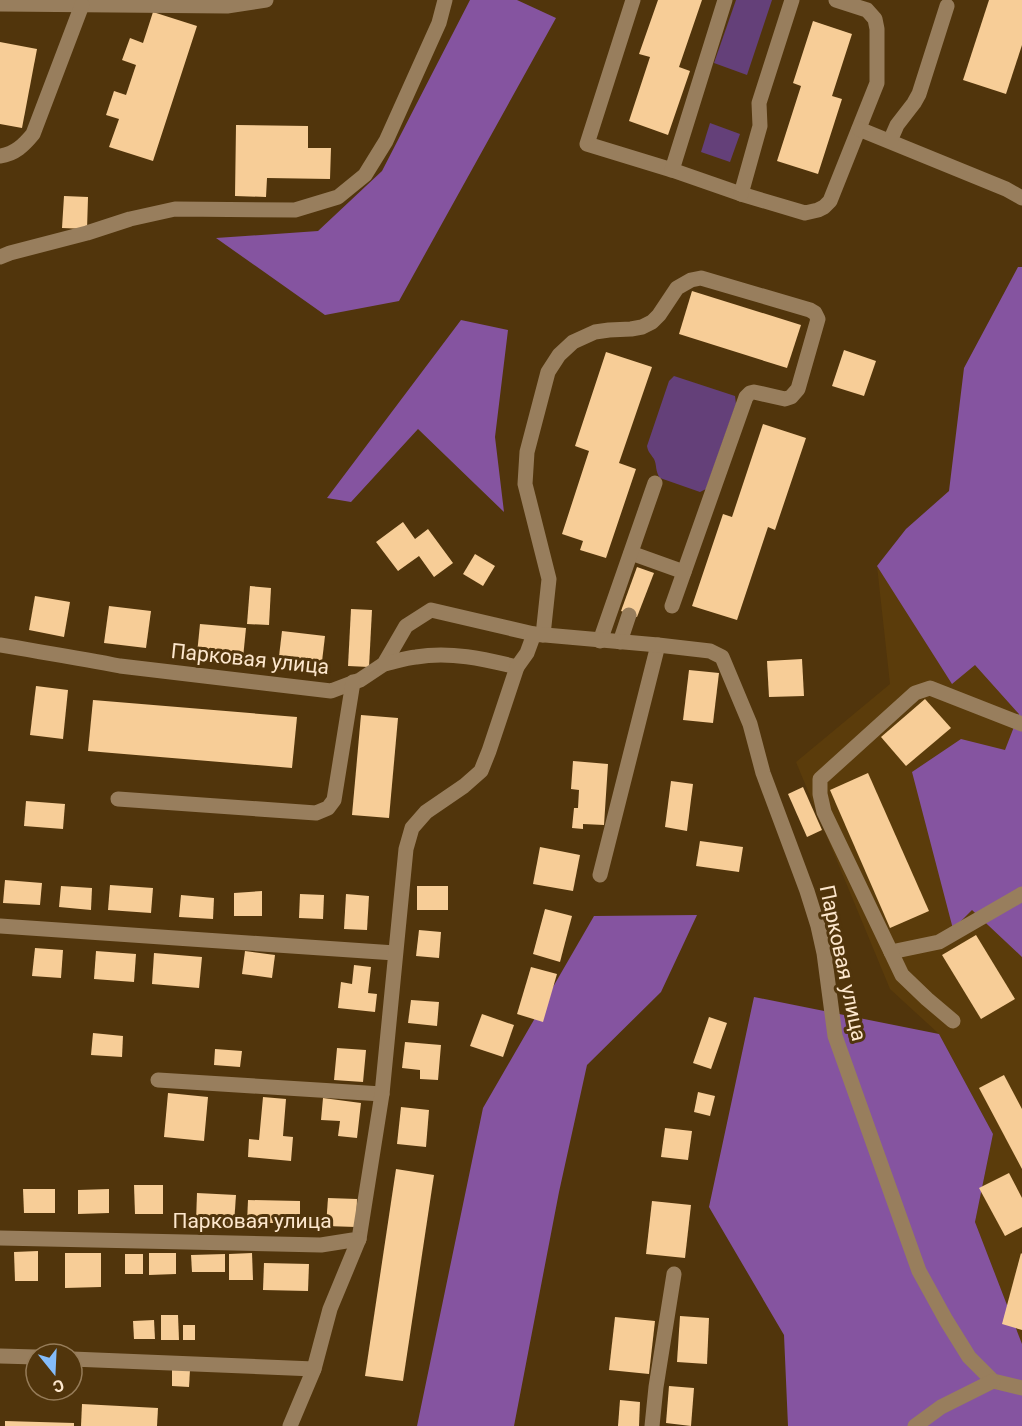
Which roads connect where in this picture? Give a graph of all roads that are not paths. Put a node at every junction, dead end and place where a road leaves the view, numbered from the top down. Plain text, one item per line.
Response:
1 (266, 0) edge
2 (445, 0) edge
3 (633, 0) edge
4 (725, 0) edge
5 (792, 0) edge
6 (836, 0) edge
7 (0, 4) edge
8 (82, 4) junction
9 (947, 6) dead end
10 (859, 129) junction
11 (890, 141) junction
12 (0, 156) edge
13 (672, 170) junction
14 (741, 194) junction
15 (1022, 198) edge
16 (0, 257) edge
17 (655, 483) dead end
18 (631, 553) junction
19 (684, 572) junction
20 (672, 606) dead end
21 (629, 615) dead end
22 (539, 635) junction
23 (600, 641) junction
24 (620, 642) junction
25 (0, 645) edge
26 (658, 645) junction
27 (384, 664) junction
28 (517, 668) junction
29 (353, 682) junction
30 (1022, 724) edge
31 (118, 799) dead end
32 (600, 875) dead end
33 (1022, 894) edge
34 (0, 926) edge
35 (891, 952) junction
36 (395, 953) junction
37 (953, 1021) dead end
38 (158, 1080) dead end
39 (382, 1094) junction
40 (0, 1238) edge
41 (359, 1239) junction
42 (674, 1274) dead end
43 (0, 1356) edge
44 (24, 1357) edge
45 (84, 1359) edge
46 (314, 1369) junction
47 (993, 1381) junction
48 (1022, 1388) edge
49 (290, 1426) edge
50 (652, 1426) edge
51 (915, 1426) edge

1 - 8 street
2 - 16 street
3 - 13 street
4 - 13 street
5 - 14 street
6 - 10 street
7 - 8 street
8 - 12 street
9 - 11 street
10 - 11 street
10 - 14 street
11 - 15 street
13 - 14 street
17 - 18 street
18 - 19 street
18 - 23 street
19 - 20 street
19 - 22 street
21 - 24 street
22 - 23 street, Парковая улица
22 - 27 street, Парковая улица
22 - 28 street, Парковая улица
23 - 24 street, Парковая улица
24 - 26 street, Парковая улица
25 - 29 street, Парковая улица
26 - 32 street
26 - 47 street, Парковая улица
27 - 28 street
27 - 29 street, Парковая улица
28 - 36 street, Парковая улица
29 - 31 street
30 - 35 street
33 - 35 street
34 - 36 street
35 - 37 street
36 - 39 street, Парковая улица
38 - 39 street
39 - 41 street, Парковая улица
40 - 41 street, Парковая улица
41 - 46 street
42 - 50 street
43 - 44 street
45 - 46 street
46 - 49 street
47 - 48 street
47 - 51 street

